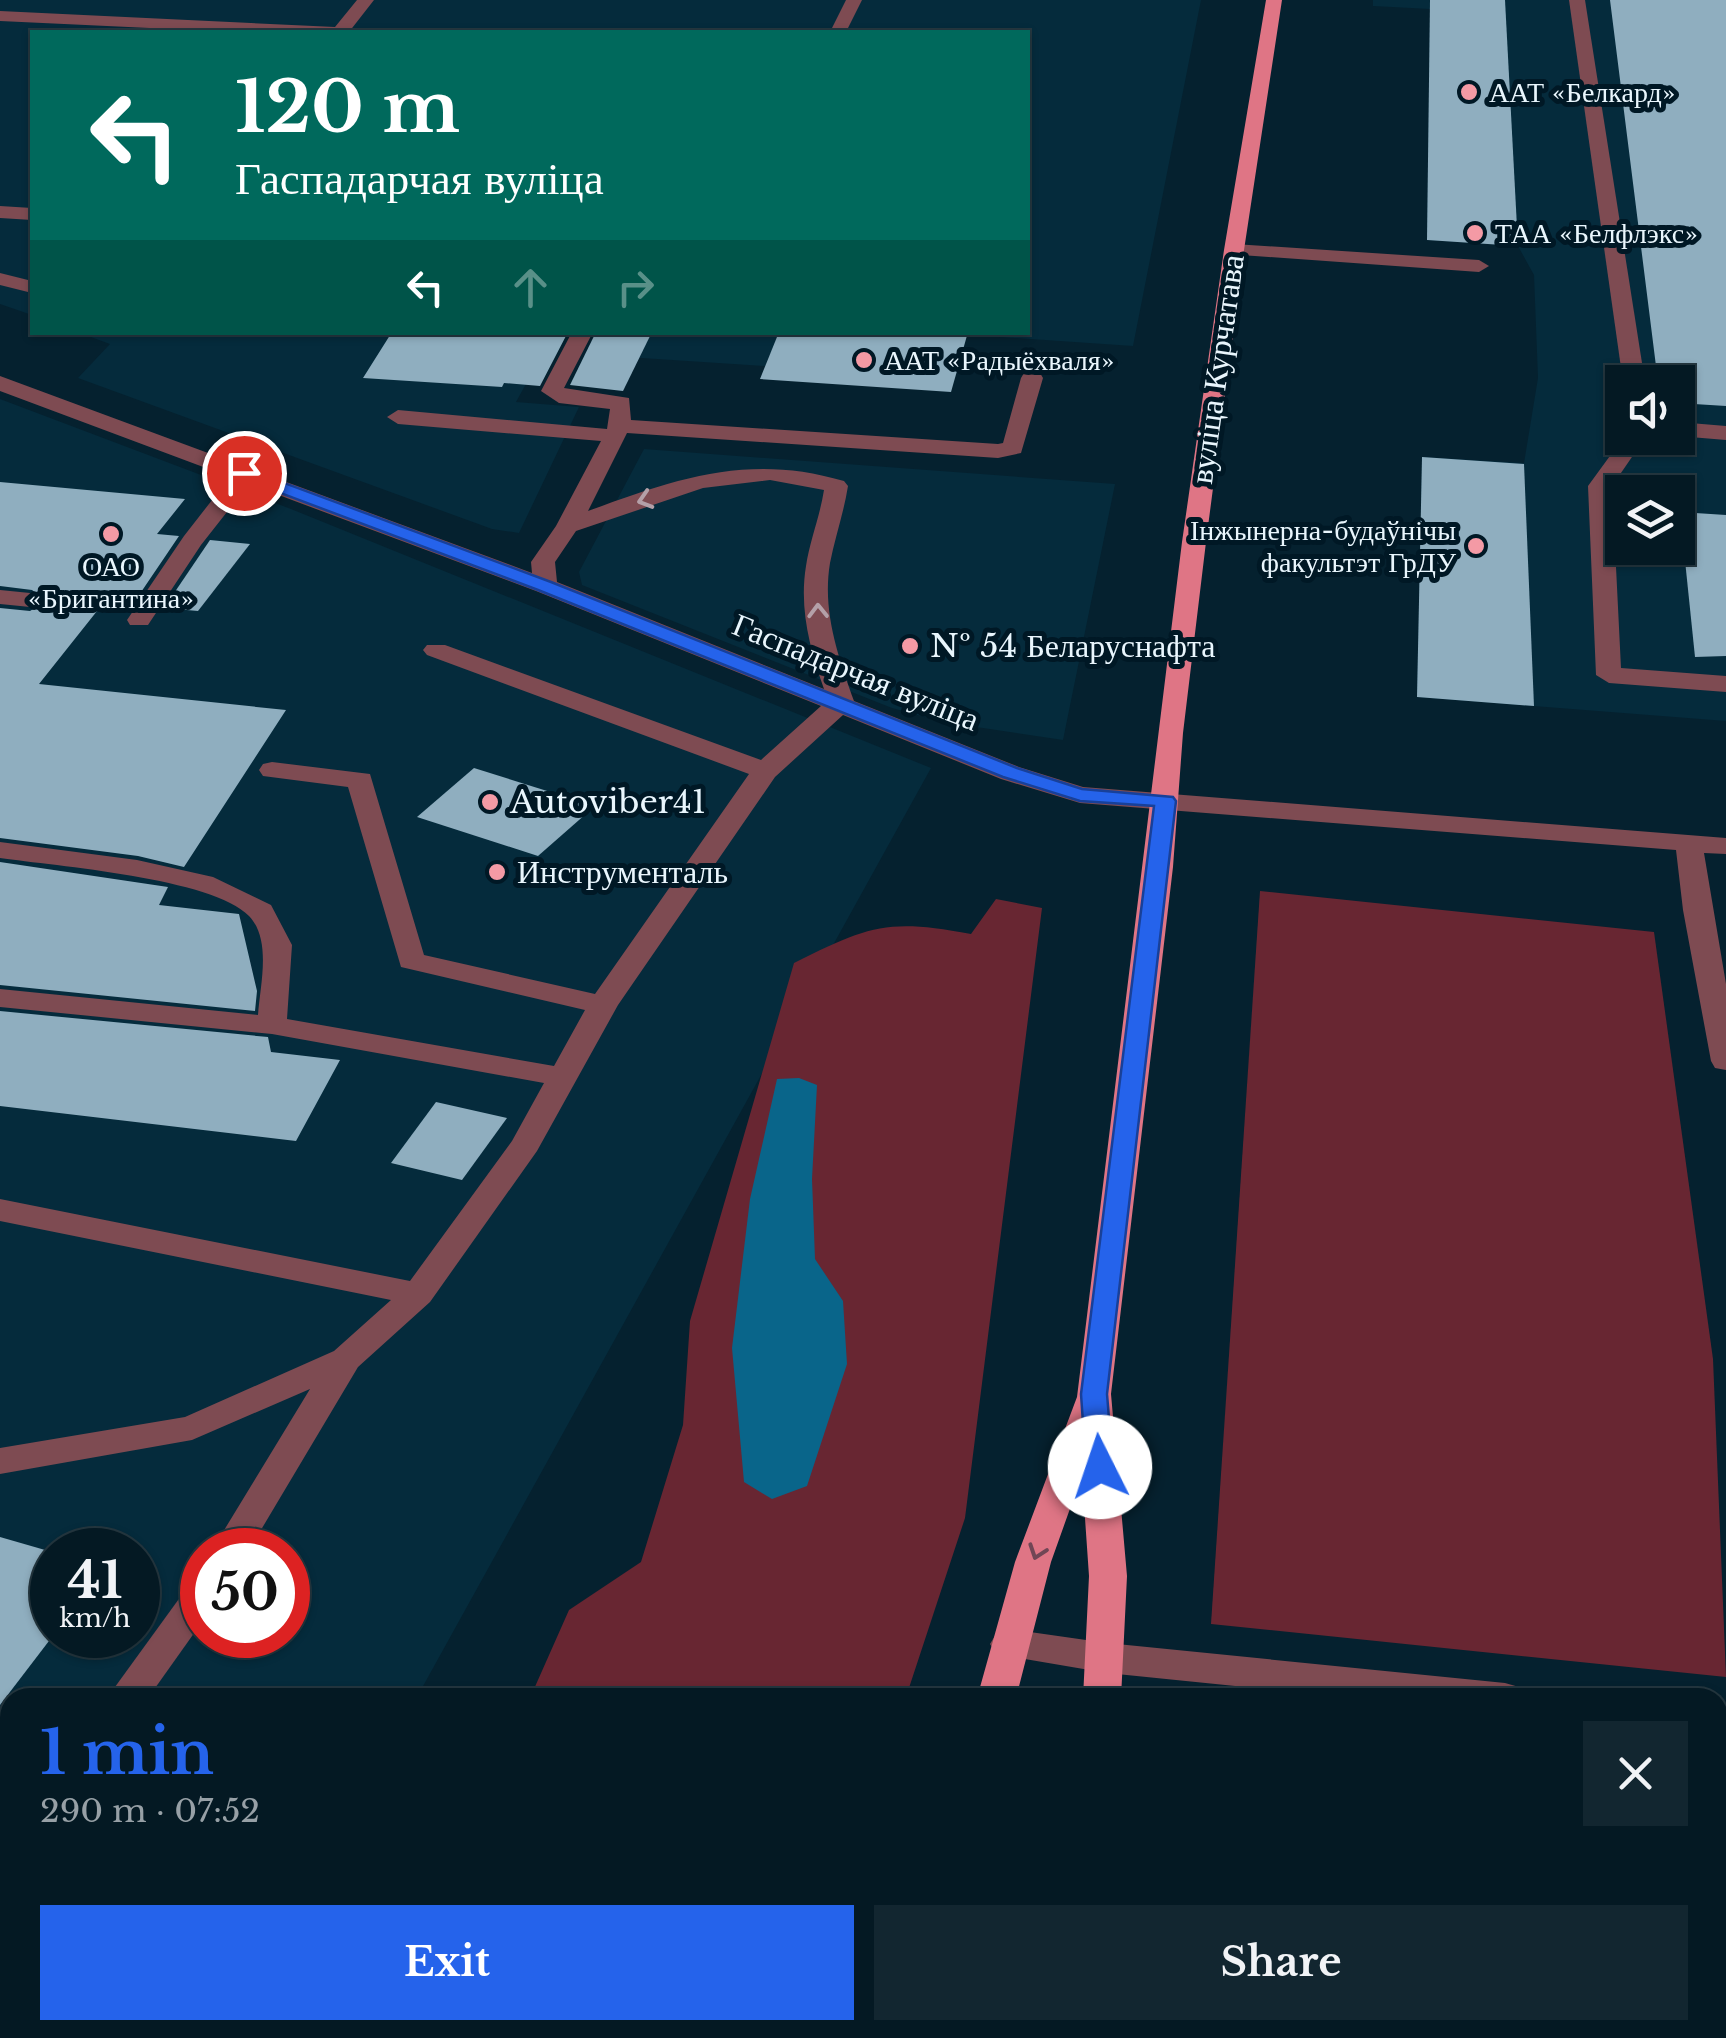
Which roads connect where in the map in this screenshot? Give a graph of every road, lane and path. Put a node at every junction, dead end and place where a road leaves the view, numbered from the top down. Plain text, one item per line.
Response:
1 (136, 0) edge
2 (366, 0) edge
3 (854, 0) edge
4 (1274, 0) edge
5 (1577, 0) edge
6 (0, 16) edge
7 (115, 22) junction
8 (292, 30) edge
9 (338, 30) edge
10 (839, 30) edge
11 (0, 212) edge
12 (30, 214) edge
13 (1234, 250) junction
14 (1480, 266) dead end
15 (0, 278) edge
16 (30, 286) edge
17 (581, 335) edge
18 (1631, 365) edge
19 (1032, 378) dead end
20 (0, 383) edge
21 (30, 394) junction
22 (0, 407) edge
23 (398, 418) dead end
24 (618, 431) junction
25 (1695, 431) edge
26 (1726, 433) edge
27 (1622, 455) edge
28 (244, 473) junction
29 (568, 526) junction
30 (545, 586) junction
31 (0, 597) edge
32 (30, 600) dead end
33 (138, 620) dead end
34 (436, 650) dead end
35 (1726, 684) edge
36 (842, 704) junction
37 (272, 770) dead end
38 (765, 772) junction
39 (1165, 801) junction
40 (1689, 843) junction
41 (1726, 846) edge
42 (0, 850) edge
43 (1719, 995) edge
44 (0, 998) edge
45 (603, 1006) junction
46 (272, 1025) junction
47 (1726, 1061) edge
48 (563, 1077) junction
49 (6, 1218) edge
50 (418, 1294) junction
51 (346, 1359) junction
52 (1094, 1394) junction
53 (0, 1462) edge
54 (243, 1528) edge
55 (180, 1624) edge
56 (1009, 1644) junction
57 (1107, 1658) junction
58 (133, 1688) edge
59 (998, 1688) edge
60 (1103, 1688) edge
61 (1406, 1688) edge

1 - 7 street
2 - 9 street
3 - 10 street
4 - 13 main road, вуліца Курчатава
5 - 18 street
6 - 7 street
7 - 8 street
11 - 12 street
13 - 14 street
13 - 39 main road, вуліца Курчатава
15 - 16 street
17 - 24 street
19 - 24 street
20 - 21 street, Гаспадарчая вуліца
21 - 22 street
21 - 28 street, Гаспадарчая вуліца
23 - 24 street
24 - 29 street
25 - 26 street
27 - 35 street
28 - 30 street, Гаспадарчая вуліца
28 - 33 street
29 - 30 street
36 -> 29 street
30 - 36 street, Гаспадарчая вуліца
31 - 32 street
34 - 38 street
36 - 38 street
36 - 39 street, Гаспадарчая вуліца
37 - 45 street
38 - 45 street
39 - 40 street, Гаспадарчая вуліца
39 - 52 main road, вуліца Курчатава
40 - 41 street, Гаспадарчая вуліца
40 - 43 street
42 - 46 street
43 - 47 street
44 - 46 street
45 - 48 street
46 - 48 street
48 - 50 street
49 - 50 street
50 - 51 street
51 - 53 street
51 - 54 street
52 -> 56 main road, вуліца Курчатава
52 - 57 main road, вуліца Курчатава
55 - 58 street
56 - 57 street
56 - 59 main road, вуліца Курчатава
57 - 60 main road, вуліца Курчатава
57 - 61 street

